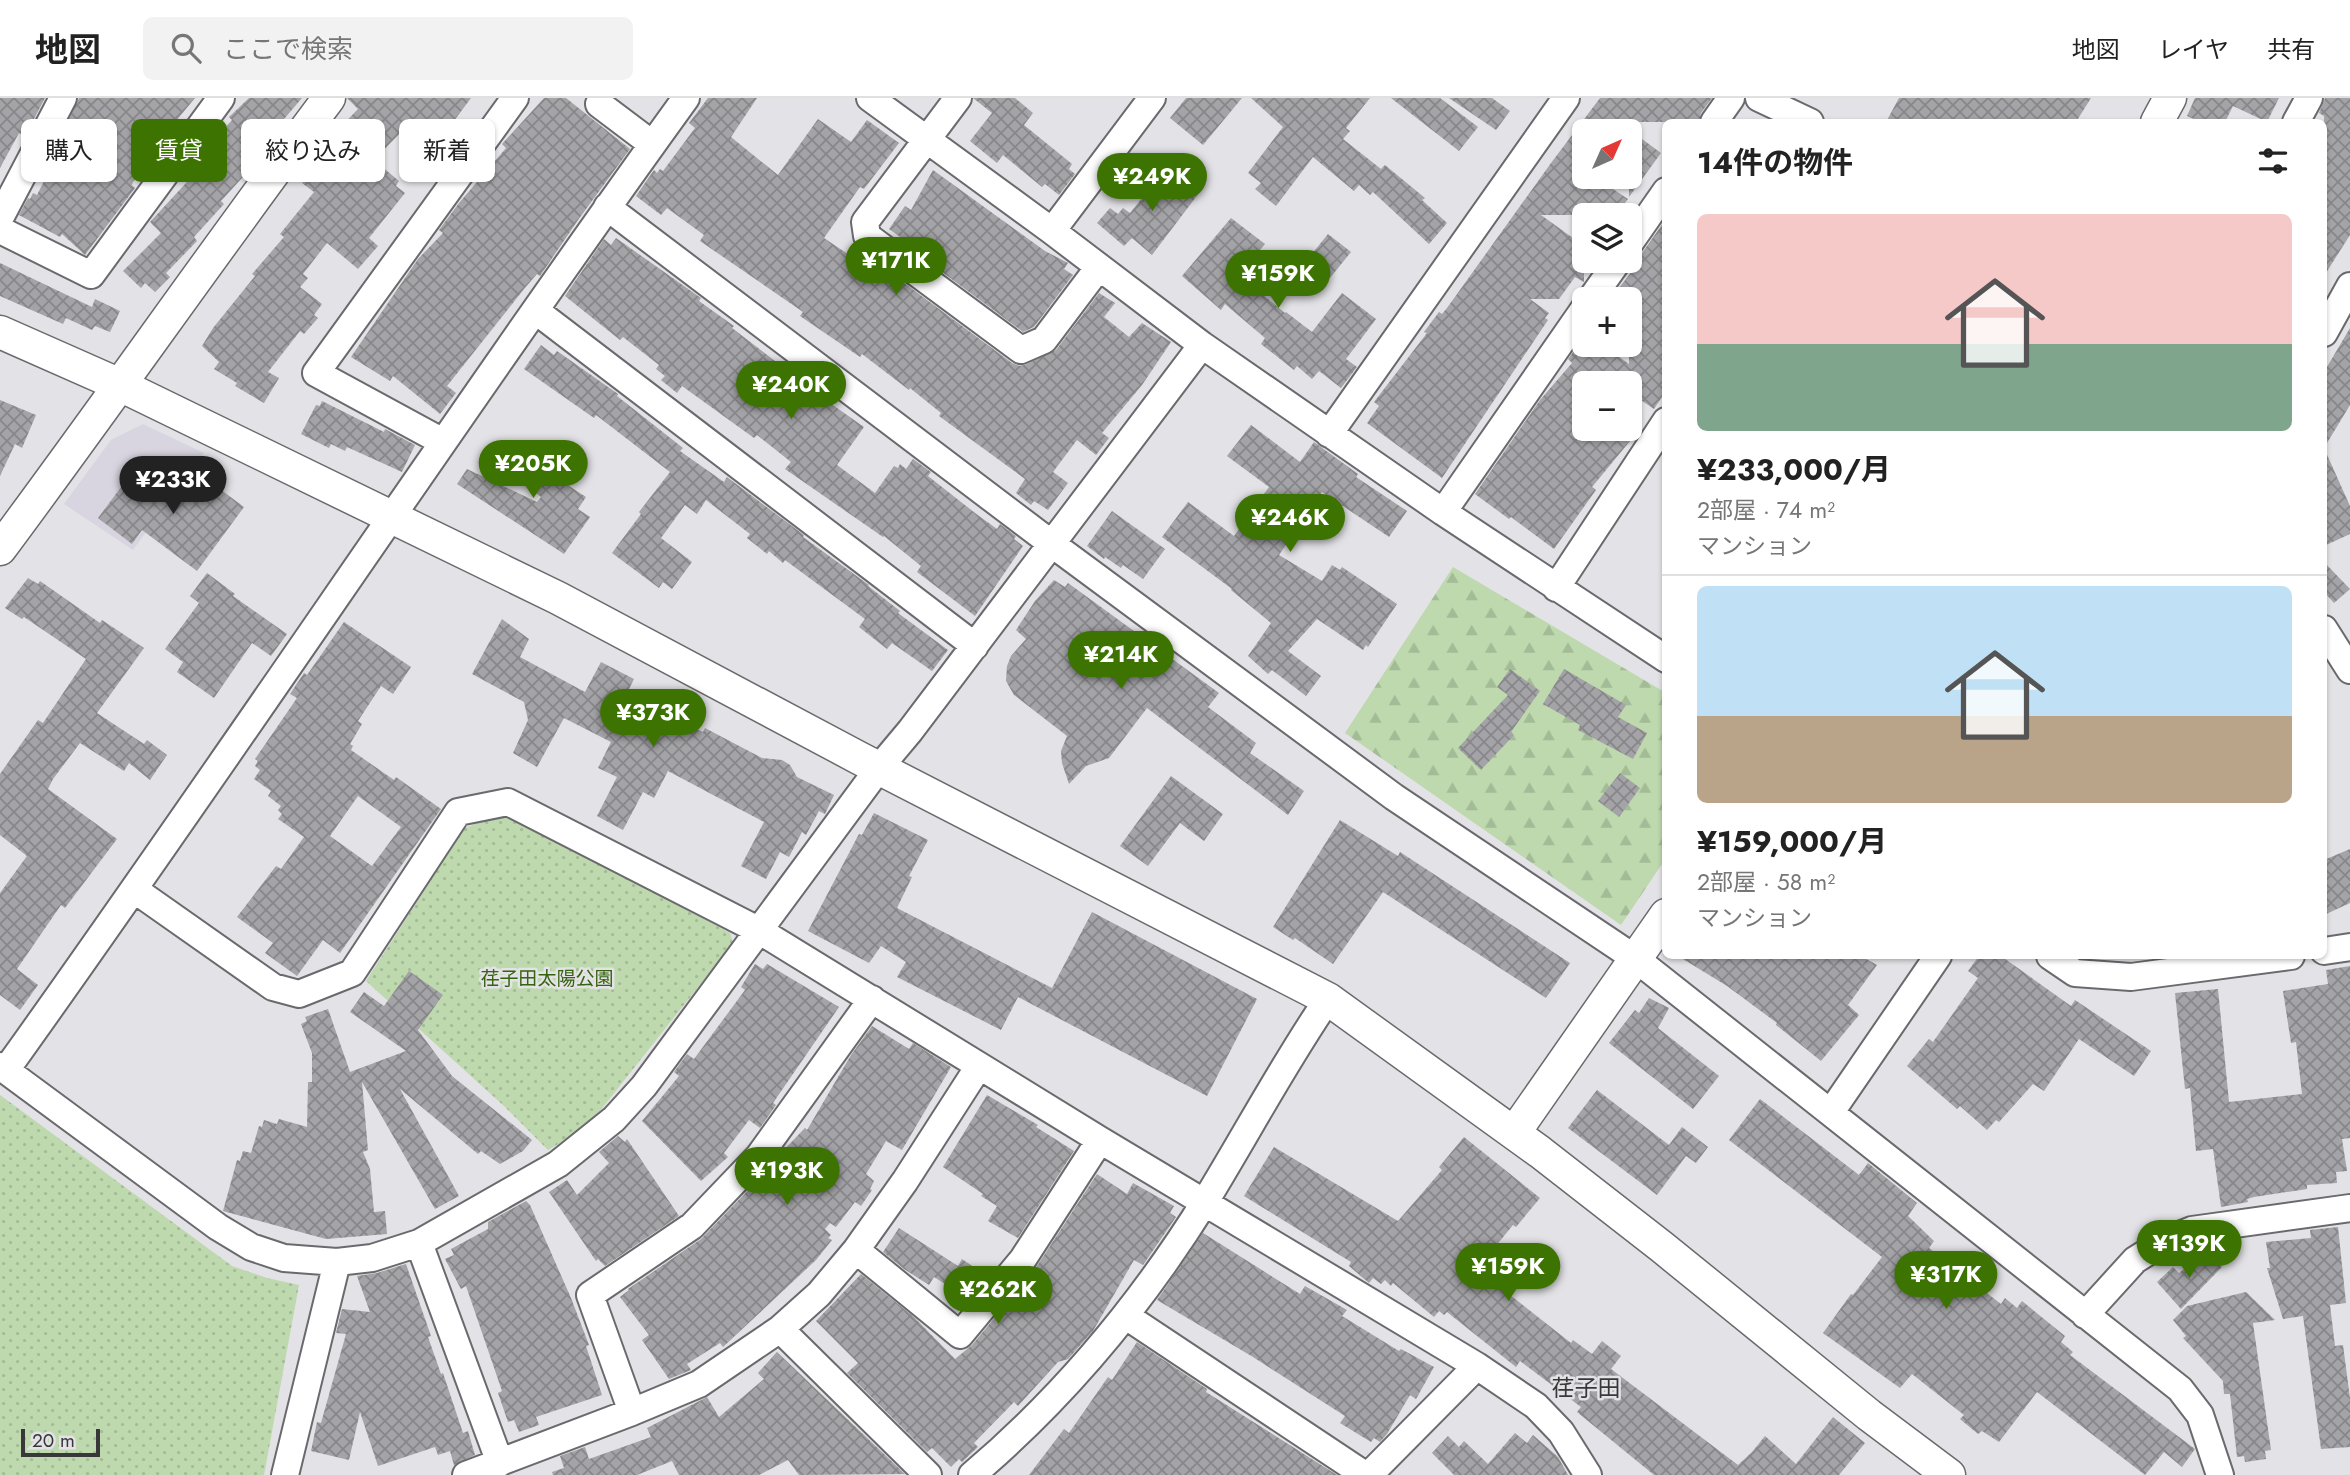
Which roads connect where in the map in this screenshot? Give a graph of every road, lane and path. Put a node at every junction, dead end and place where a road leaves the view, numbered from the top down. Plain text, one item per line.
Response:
1 (63, 98) edge
2 (221, 98) edge
3 (329, 98) edge
4 (515, 98) edge
5 (685, 98) edge
6 (870, 98) edge
7 (958, 98) edge
8 (1152, 98) edge
9 (1566, 98) edge
10 (1731, 98) edge
11 (1759, 98) edge
12 (2309, 98) edge
13 (599, 104) dead end
14 (1716, 119) edge
15 (1804, 119) edge
16 (2298, 119) edge
17 (927, 139) junction
18 (652, 144) junction
19 (1662, 197) edge
20 (607, 207) junction
21 (0, 218) edge
22 (1642, 225) edge
23 (0, 230) edge
24 (1052, 231) junction
25 (1099, 267) junction
26 (2350, 286) edge
27 (536, 312) junction
28 (1572, 326) edge
29 (2327, 328) edge
30 (0, 332) edge
31 (1202, 345) junction
32 (120, 385) junction
33 (1662, 427) edge
34 (1329, 434) junction
35 (443, 442) junction
36 (1443, 512) junction
37 (392, 517) junction
38 (1052, 544) junction
39 (0, 549) edge
40 (1556, 587) junction
41 (2327, 634) edge
42 (975, 646) junction
43 (1662, 656) edge
44 (2350, 670) edge
45 (879, 768) junction
46 (135, 890) junction
47 (1662, 921) edge
48 (760, 931) junction
49 (2350, 947) edge
50 (2327, 951) edge
51 (1636, 959) junction
52 (1936, 959) edge
53 (2055, 959) edge
54 (2269, 959) edge
55 (872, 999) junction
56 (1328, 999) junction
57 (979, 1066) junction
58 (3, 1068) edge
59 (1831, 1112) junction
60 (1514, 1133) junction
61 (1100, 1140) junction
62 (1204, 1202) junction
63 (2350, 1208) edge
64 (419, 1243) junction
65 (856, 1250) junction
66 (337, 1262) junction
67 (2085, 1315) junction
68 (1126, 1316) junction
69 (780, 1329) junction
70 (1477, 1366) junction
71 (632, 1412) junction
72 (500, 1463) junction
73 (285, 1475) edge
74 (466, 1475) edge
75 (929, 1475) edge
76 (972, 1475) edge
77 (1367, 1475) edge
78 (1588, 1475) edge
79 (1949, 1475) edge
80 (2220, 1475) edge

1 - 21 street
2 - 23 street
3 - 32 street
4 - 35 street
5 - 18 street
6 - 17 street
7 - 17 street
8 - 24 street
9 - 34 street
10 - 14 street
11 - 15 street
12 - 16 street
13 - 18 street
17 - 24 street
17 - 25 street
18 - 20 street
19 - 22 street
20 - 27 street
20 - 38 street
24 - 25 street
25 - 31 street
26 - 29 street
27 - 35 street
27 - 42 street
28 - 36 street
30 - 32 street
31 - 34 street
31 - 38 street
32 - 37 street
32 - 39 street
33 - 40 street
34 - 36 street
35 - 37 street
36 - 40 street
37 - 45 street
37 - 46 street
38 - 42 street
38 - 51 street
40 - 43 street
41 - 44 street
42 - 45 street
45 - 48 street
45 - 56 street
46 - 48 street
46 - 58 street
47 - 51 street
48 - 55 street
48 - 64 street
49 - 50 street
51 - 59 street
51 - 60 street
52 - 59 street
53 - 54 street
55 - 57 street
55 - 71 street
56 - 60 street
56 - 62 street
57 - 61 street
57 - 65 street
58 - 66 street
59 - 67 street
60 - 79 street
61 - 62 street
61 - 65 street
62 - 68 street
62 - 70 street
63 - 67 street
64 - 66 street
64 - 72 street
65 - 69 street
66 - 73 street
67 - 80 street
68 - 76 street
68 - 77 street
69 - 71 street
69 - 75 street
70 - 77 street
70 - 78 street
71 - 72 street
72 - 74 street

